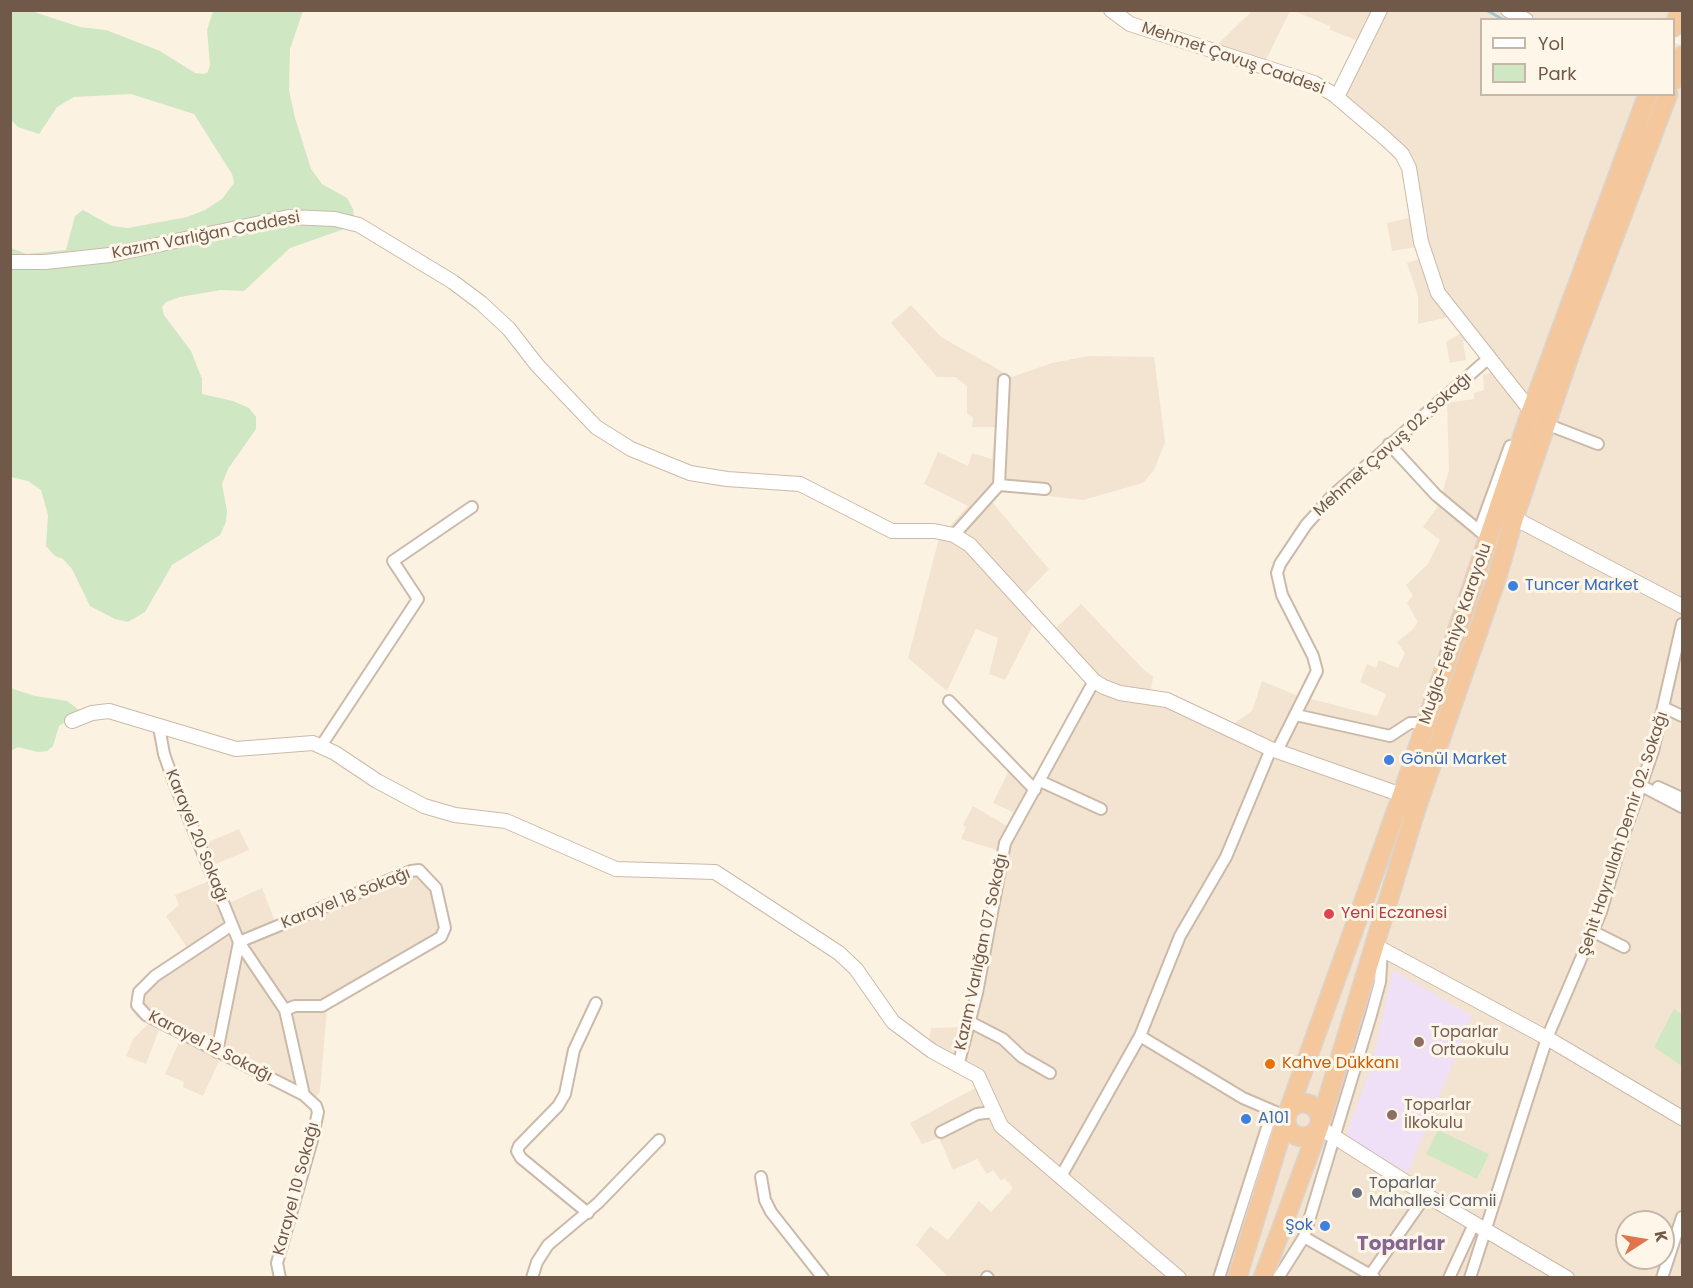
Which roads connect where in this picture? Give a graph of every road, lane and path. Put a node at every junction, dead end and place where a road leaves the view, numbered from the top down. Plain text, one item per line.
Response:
1 (1111, 10) edge
2 (1380, 10) edge
3 (1508, 10) edge
4 (1680, 10) edge
5 (1522, 18) edge
6 (1675, 24) edge
7 (1683, 56) edge
8 (1675, 77) edge
9 (1647, 96) edge
10 (1667, 96) edge
11 (1337, 97) junction
12 (10, 262) edge
13 (1490, 357) junction
14 (1004, 380) dead end
15 (1528, 408) junction
16 (1546, 424) junction
17 (1389, 444) junction
18 (1598, 444) dead end
19 (999, 484) junction
20 (1045, 489) dead end
21 (472, 507) dead end
22 (1514, 518) junction
23 (954, 535) junction
24 (1484, 535) junction
25 (1683, 606) edge
26 (1683, 624) edge
27 (1094, 681) junction
28 (950, 701) dead end
29 (1665, 708) junction
30 (1296, 715) junction
31 (1683, 716) edge
32 (72, 721) dead end
33 (1426, 723) junction
34 (159, 727) junction
35 (321, 746) junction
36 (1274, 750) junction
37 (1643, 784) junction
38 (1037, 785) junction
39 (1402, 795) junction
40 (1683, 798) edge
41 (1683, 807) edge
42 (1101, 809) dead end
43 (232, 925) junction
44 (1594, 932) junction
45 (239, 942) junction
46 (1378, 947) junction
47 (1624, 947) dead end
48 (596, 1003) dead end
49 (285, 1010) junction
50 (970, 1022) junction
51 (1140, 1036) junction
52 (1547, 1038) junction
53 (217, 1052) junction
54 (958, 1066) junction
55 (1050, 1073) dead end
56 (304, 1095) junction
57 (993, 1112) junction
58 (1279, 1114) junction
59 (1683, 1118) edge
60 (941, 1132) dead end
61 (1327, 1132) junction
62 (659, 1140) dead end
63 (761, 1177) dead end
64 (1060, 1178) junction
65 (1426, 1195) junction
66 (588, 1213) junction
67 (1683, 1217) edge
68 (1479, 1227) junction
69 (1304, 1237) junction
70 (1371, 1277) edge
71 (280, 1278) edge
72 (532, 1278) edge
73 (823, 1278) edge
74 (1179, 1278) edge
75 (1220, 1278) edge
76 (1236, 1278) edge
77 (1263, 1278) edge
78 (1278, 1278) edge
79 (1449, 1278) edge
80 (1470, 1278) edge
81 (1567, 1278) edge
82 (1662, 1278) edge

1 - 11 street, Mehmet Çavuş Caddesi
2 - 11 street
3 - 5 street
4 - 6 highway
7 - 8 highway
9 - 15 highway, Muğla-Fethiye Karayolu
10 - 16 highway, Muğla-Fethiye Karayolu
11 - 13 street, Mehmet Çavuş Caddesi
12 - 23 street, Kazım Varlığan Caddesi
13 - 15 street, Mehmet Çavuş Caddesi
13 - 17 street, Mehmet Çavuş 02. Sokağı
14 - 19 street
15 - 24 highway, Muğla-Fethiye Karayolu
16 - 18 street
16 - 22 highway, Muğla-Fethiye Karayolu
17 - 24 street
17 - 30 street, Mehmet Çavuş 02. Sokağı
19 - 20 street
19 - 23 street
21 - 35 street
22 - 25 street
22 - 46 highway, Muğla-Fethiye Karayolu
23 - 27 street
24 - 33 highway, Muğla-Fethiye Karayolu
26 - 29 street, Şehit Hayrullah Demir 02. Sokağı
27 - 36 street
27 - 38 street, Kazım Varlığan 07 Sokağı
28 - 38 street
29 - 31 street
29 - 37 street, Şehit Hayrullah Demir 02. Sokağı
30 - 33 street
30 - 36 street
32 - 34 street
33 - 39 highway, Muğla-Fethiye Karayolu
34 - 35 street
34 - 43 street, Karayel 20 Sokağı
35 - 54 street
36 - 39 street
36 - 51 street
37 - 40 street
37 - 41 street
37 - 44 street, Şehit Hayrullah Demir 02. Sokağı
38 - 42 street
38 - 50 street, Kazım Varlığan 07 Sokağı
39 - 58 highway, Muğla-Fethiye Karayolu
43 - 45 street, Karayel 20 Sokağı
43 - 53 street, Karayel 12 Sokağı
44 - 47 street
44 - 52 street, Şehit Hayrullah Demir 02. Sokağı
45 - 49 street, Karayel 10 Sokağı
45 - 49 street, Karayel 18 Sokağı
45 - 53 street
46 - 52 street
46 - 61 highway, Muğla-Fethiye Karayolu
48 - 66 street
49 - 56 street, Karayel 10 Sokağı
50 - 54 street, Kazım Varlığan 07 Sokağı
50 - 55 street
51 - 58 street
51 - 64 street
52 - 59 street
52 - 68 street, Şehit Hayrullah Demir 02. Sokağı
53 - 56 street, Karayel 12 Sokağı
54 - 57 street
56 - 71 street, Karayel 10 Sokağı
57 - 60 street
57 - 64 street
58 - 61 highway
58 - 75 street
58 - 76 highway, Muğla-Fethiye Karayolu
61 - 65 street
61 - 69 street
61 - 77 highway, Muğla-Fethiye Karayolu
62 - 66 street
63 - 73 street
64 - 74 street
65 - 68 street
65 - 70 street
66 - 72 street
67 - 82 street
68 - 79 street
68 - 80 street
68 - 81 street
69 - 70 street
69 - 78 street

